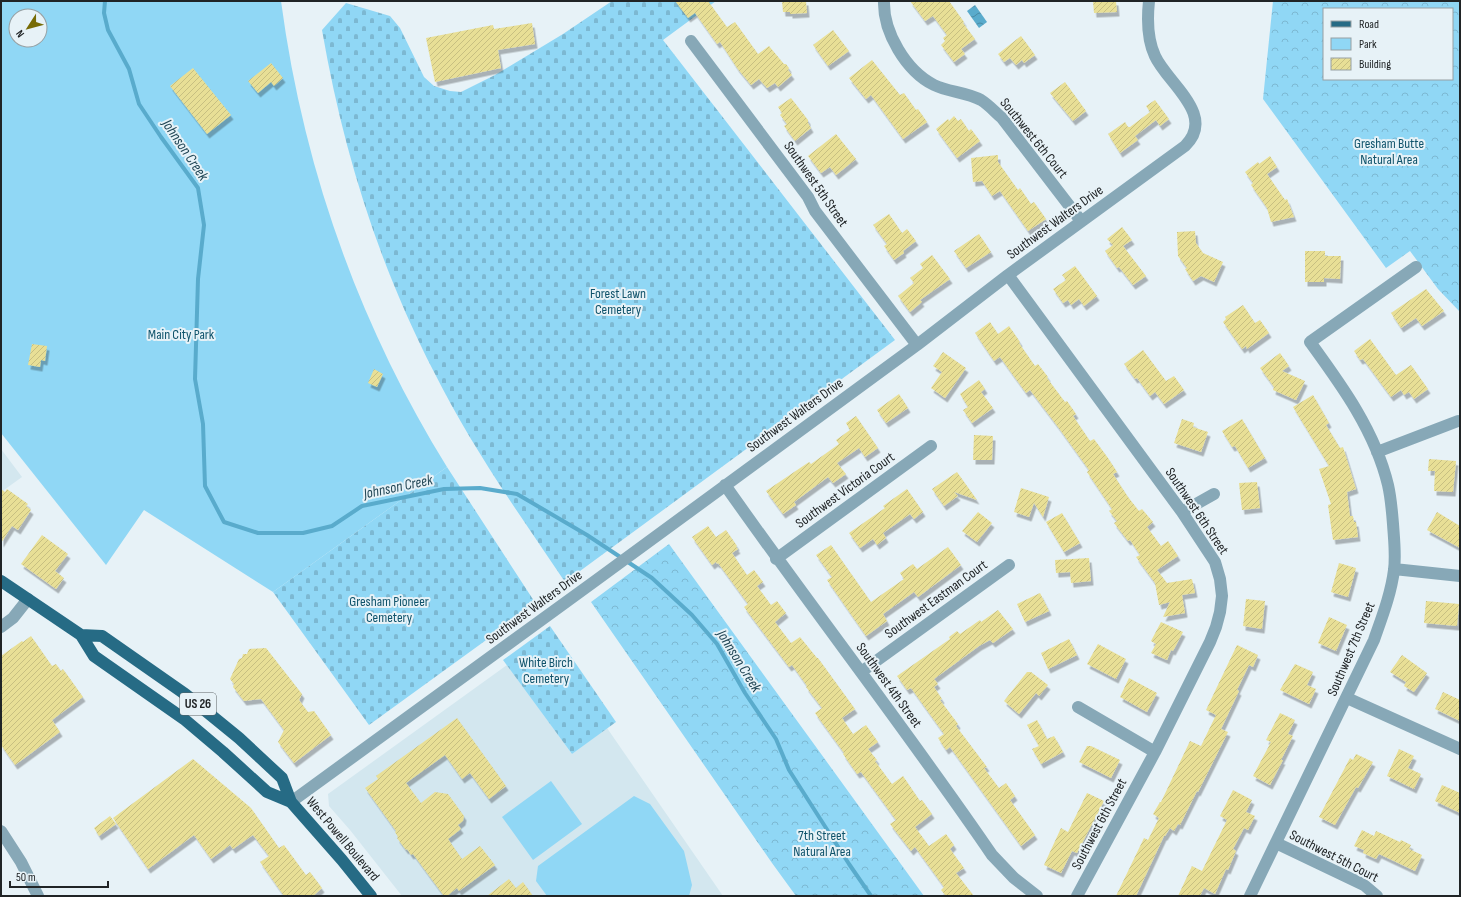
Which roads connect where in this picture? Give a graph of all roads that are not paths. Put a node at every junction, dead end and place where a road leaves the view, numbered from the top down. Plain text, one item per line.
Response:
1 (880, 1) edge
2 (1149, 1) edge
3 (691, 41) dead end
4 (1081, 221) junction
5 (1416, 267) dead end
6 (1008, 275) junction
7 (917, 345) junction
8 (1458, 421) dead end
9 (931, 446) dead end
10 (1377, 452) junction
11 (725, 485) junction
12 (1214, 494) dead end
13 (1182, 512) junction
14 (776, 559) junction
15 (1009, 565) dead end
16 (1394, 569) junction
17 (1460, 576) edge
18 (1, 581) edge
19 (28, 599) junction
20 (1, 627) edge
21 (81, 635) junction
22 (861, 672) junction
23 (1347, 698) junction
24 (1078, 707) dead end
25 (1460, 749) edge
26 (1155, 752) junction
27 (291, 802) junction
28 (1, 831) edge
29 (1276, 844) junction
30 (38, 896) edge
31 (371, 896) edge
32 (1037, 896) edge
33 (1077, 896) edge
34 (1250, 896) edge
35 (1378, 896) edge

1 - 4 street, Southwest 6th Court
2 - 4 street, Southwest Walters Drive
3 - 7 street, Southwest 5th Street
4 - 6 street, Southwest Walters Drive
5 - 10 street, Southwest 7th Street
6 - 7 street, Southwest Walters Drive
6 - 13 street, Southwest 6th Street
7 - 11 street, Southwest Walters Drive
8 - 10 street
9 - 14 street, Southwest Victoria Court
10 - 16 street, Southwest 7th Street
11 - 14 street, Southwest 4th Street
11 - 27 street, Southwest Walters Drive
12 - 13 street
13 - 26 street, Southwest 6th Street
14 - 22 street, Southwest 4th Street
15 - 22 street, Southwest Eastman Court
16 - 17 street
16 - 23 street, Southwest 7th Street
18 - 19 main road, West Powell Boulevard / US 26
19 - 20 street
19 - 21 main road, West Powell Boulevard / US 26
21 - 27 main road, West Powell Boulevard / US 26
21 - 27 main road, West Powell Boulevard / US 26
22 - 32 street, Southwest 4th Street
23 - 25 street
23 - 29 street, Southwest 7th Street
24 - 26 street
26 - 33 street, Southwest 6th Street
27 - 31 main road, West Powell Boulevard / US 26
28 - 30 street
29 - 34 street, Southwest 7th Street
29 - 35 street, Southwest 5th Court

